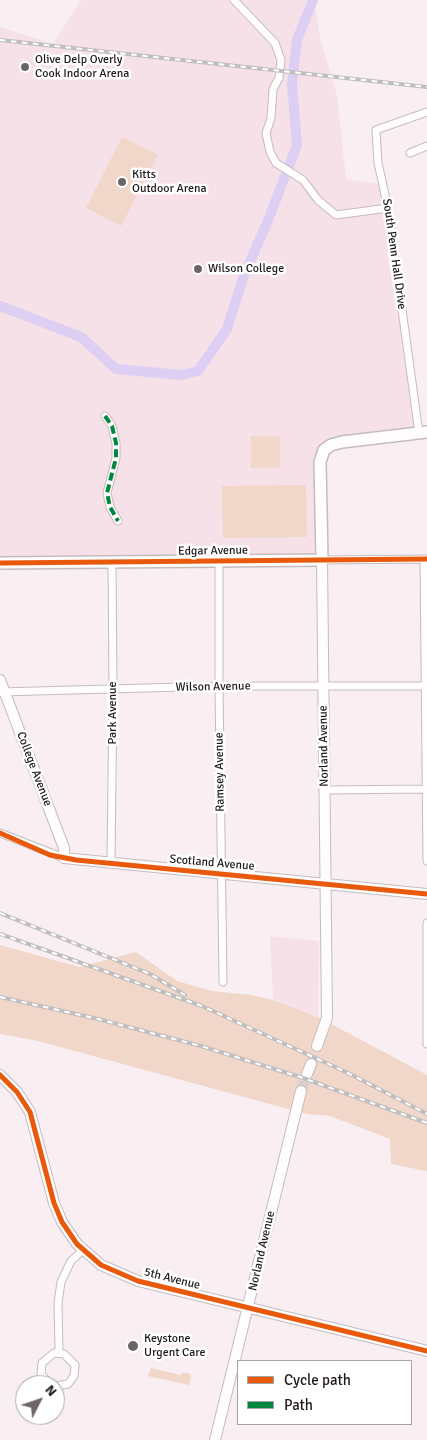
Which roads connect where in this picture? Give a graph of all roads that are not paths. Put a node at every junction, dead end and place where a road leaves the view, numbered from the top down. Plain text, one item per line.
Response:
1 (234, 0) edge
2 (427, 112) edge
3 (427, 146) edge
4 (410, 153) dead end
5 (388, 208) junction
6 (105, 416) dead end
7 (423, 432) edge
8 (118, 522) dead end
9 (322, 560) junction
10 (426, 560) edge
11 (220, 561) junction
12 (112, 562) junction
13 (0, 563) edge
14 (0, 680) edge
15 (323, 685) junction
16 (218, 686) junction
17 (426, 686) edge
18 (113, 690) junction
19 (2, 691) edge
20 (427, 789) edge
21 (324, 790) junction
22 (0, 833) edge
23 (64, 858) junction
24 (427, 861) edge
25 (111, 864) junction
26 (223, 874) junction
27 (326, 884) junction
28 (427, 894) edge
29 (427, 923) edge
30 (223, 982) dead end
31 (427, 1044) edge
32 (317, 1046) tunnel mouth
33 (0, 1074) edge
34 (301, 1091) tunnel mouth
35 (83, 1250) junction
36 (248, 1308) junction
37 (427, 1351) edge
38 (59, 1352) junction
39 (42, 1375) edge
40 (65, 1384) edge
41 (215, 1440) edge

1 - 5 street
2 - 5 street, South Penn Hall Drive
3 - 4 street
5 - 7 street, South Penn Hall Drive
6 - 8 street
7 - 9 main road, Norland Avenue
9 - 10 street, Edgar Avenue
9 - 11 main road, Edgar Avenue
9 - 15 street, Norland Avenue
10 - 17 street
11 - 12 main road, Edgar Avenue
11 - 16 street, Ramsey Avenue
12 - 13 main road, Edgar Avenue
12 - 18 street, Park Avenue
14 - 19 street, College Avenue
15 - 16 street, Wilson Avenue
15 - 17 street, Wilson Avenue
15 - 21 street, Norland Avenue
16 - 18 street, Wilson Avenue
16 - 26 street, Ramsey Avenue
17 - 20 street
18 - 19 street, Wilson Avenue
18 - 25 street, Park Avenue
19 - 23 street, College Avenue
20 - 21 street
20 - 24 street
21 - 27 street, Norland Avenue
22 - 23 street, Scotland Avenue
23 - 25 street, Scotland Avenue
25 - 26 street, Scotland Avenue
26 - 27 street, Scotland Avenue
26 - 30 street, Ramsey Avenue
27 - 28 street, Scotland Avenue
27 - 32 street, Norland Avenue
29 - 31 street
33 - 35 street, 5th Avenue
34 - 36 street, Norland Avenue
35 - 36 street, 5th Avenue
35 - 38 street
36 - 37 street, 5th Avenue
36 - 41 street, Norland Avenue
38 - 39 street
38 - 40 street

